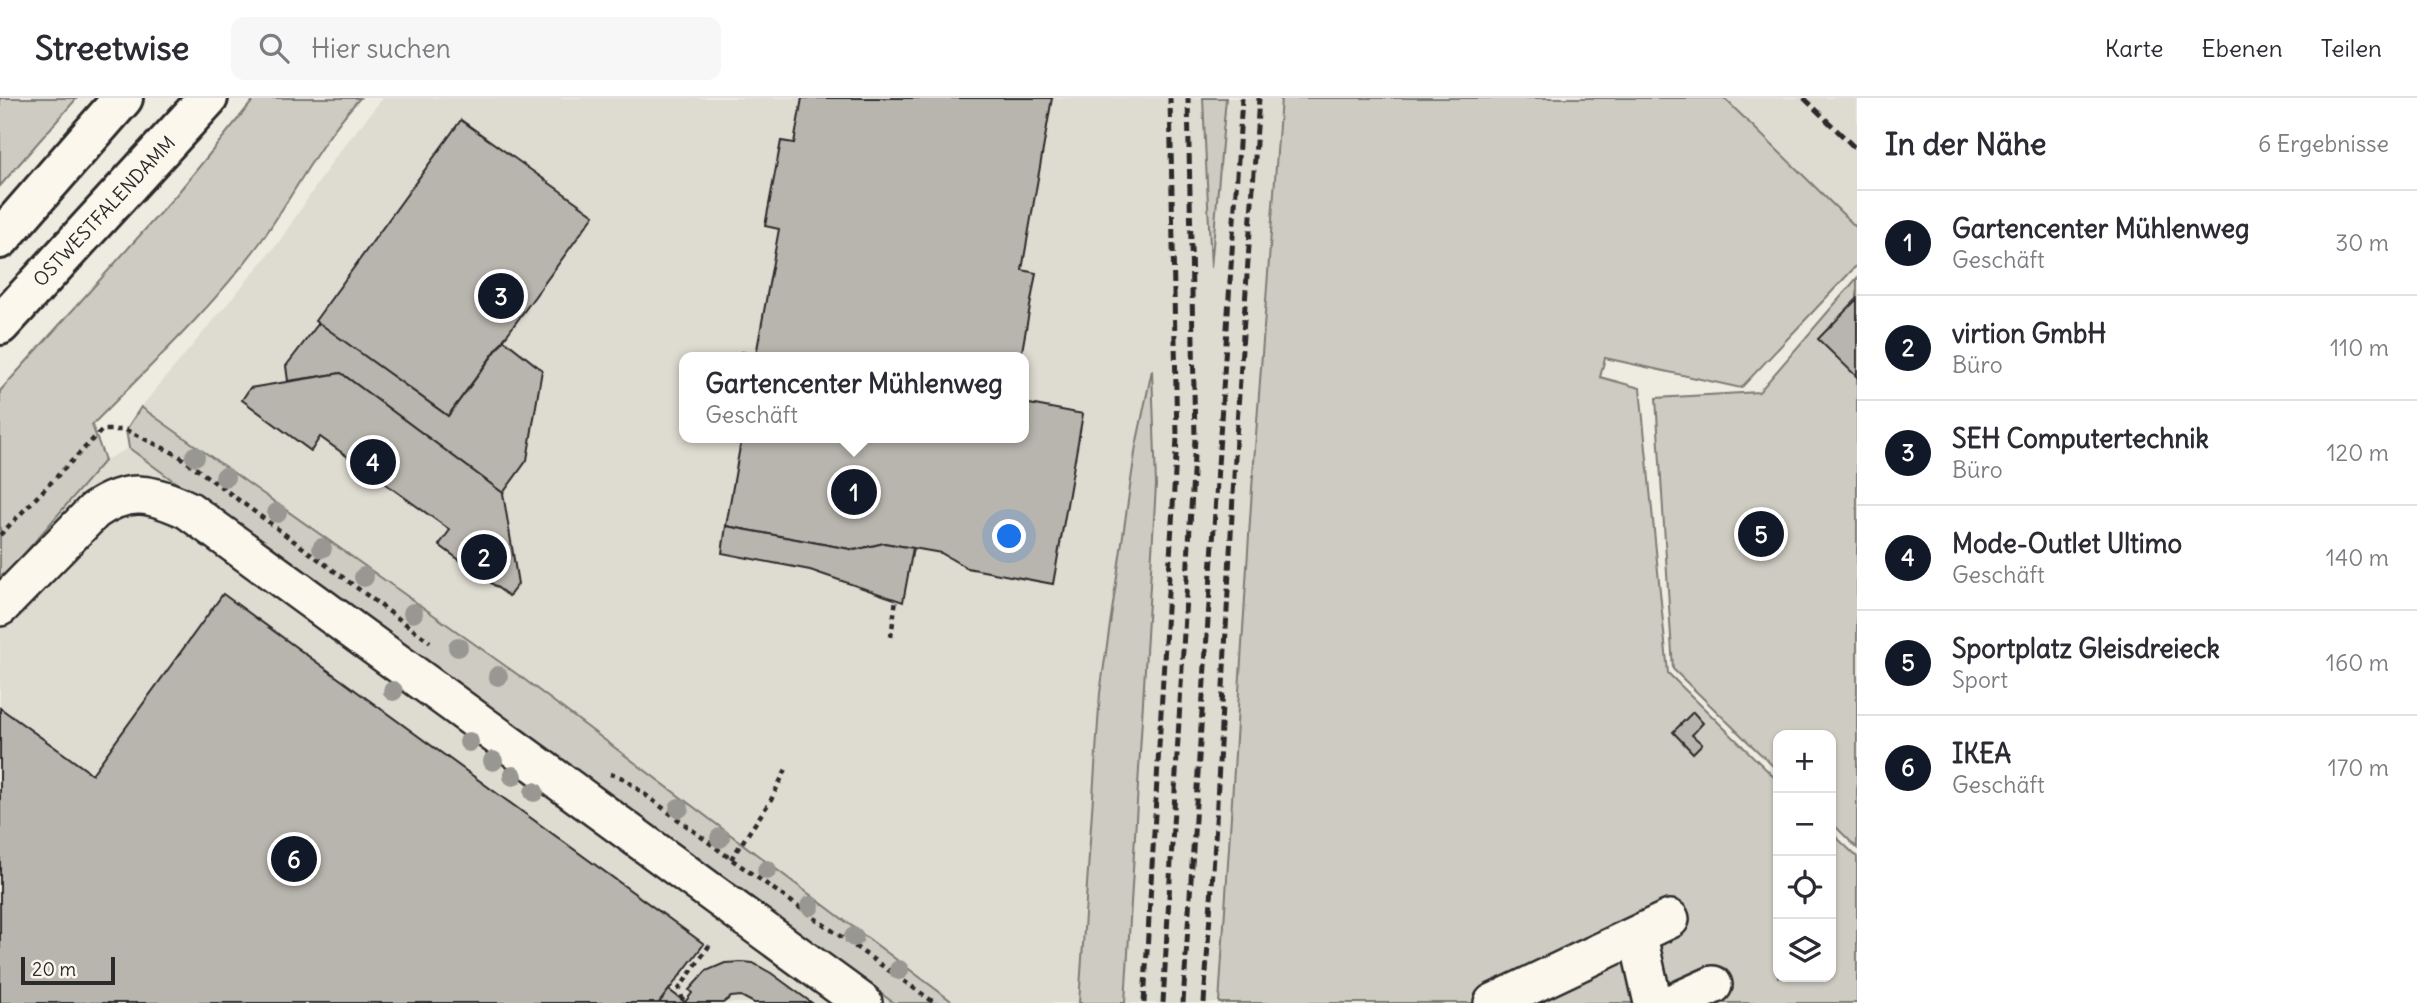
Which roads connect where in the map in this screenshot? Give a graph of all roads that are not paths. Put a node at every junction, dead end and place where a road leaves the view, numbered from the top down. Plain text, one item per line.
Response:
1 (123, 98) edge
2 (208, 98) edge
3 (0, 239) edge
4 (0, 325) edge
5 (0, 607) edge
6 (1670, 919) dead end
7 (1638, 936) junction
8 (1713, 985) dead end
9 (863, 1003) edge
10 (1493, 1003) edge
11 (1653, 1003) edge
12 (1673, 1003) edge

1 - 3 highway
2 - 4 highway, OSTWESTFALENDAMM
5 - 9 lane
6 - 7 lane
7 - 10 lane
7 - 11 lane
8 - 12 lane

